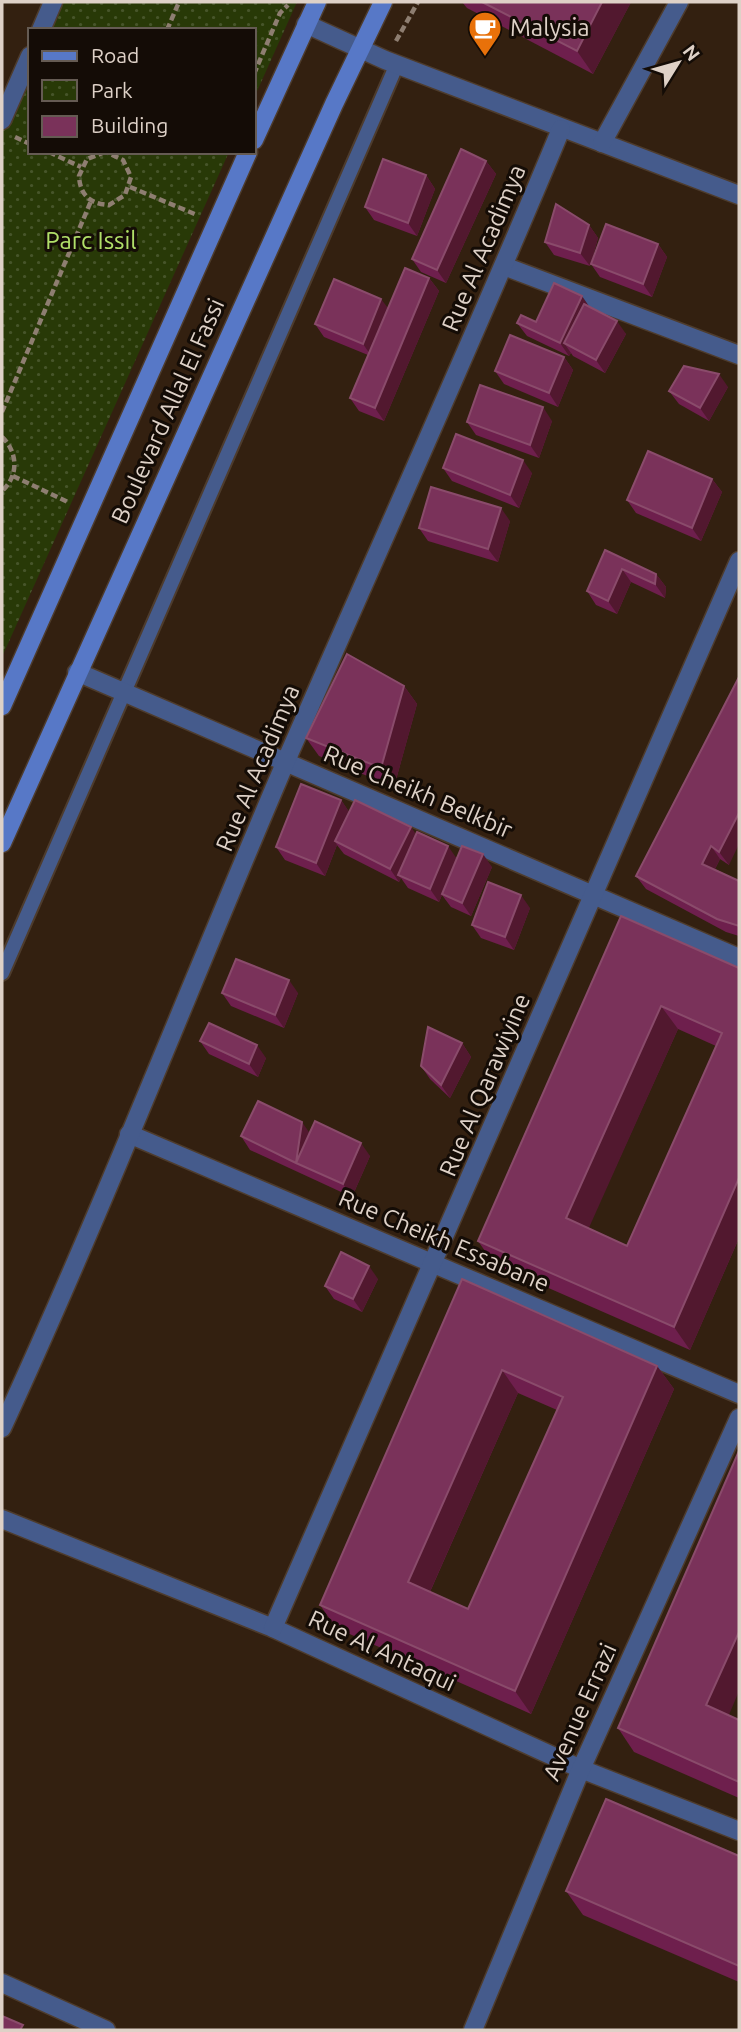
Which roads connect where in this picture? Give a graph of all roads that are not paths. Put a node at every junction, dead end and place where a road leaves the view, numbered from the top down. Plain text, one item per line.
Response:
1 (53, 2) edge
2 (317, 2) edge
3 (383, 2) edge
4 (679, 2) edge
5 (306, 24) junction
6 (42, 28) edge
7 (359, 48) junction
8 (28, 61) edge
9 (397, 64) junction
10 (2, 120) edge
11 (561, 129) junction
12 (256, 136) edge
13 (602, 143) junction
14 (247, 154) edge
15 (739, 195) edge
16 (504, 266) junction
17 (739, 355) edge
18 (739, 561) edge
19 (77, 672) junction
20 (124, 692) junction
21 (2, 706) edge
22 (286, 762) junction
23 (2, 843) edge
24 (594, 894) junction
25 (739, 958) edge
26 (2, 972) edge
27 (129, 1134) junction
28 (433, 1264) junction
29 (739, 1394) edge
30 (739, 1418) edge
31 (2, 1428) edge
32 (2, 1519) edge
33 (273, 1628) junction
34 (581, 1769) junction
35 (739, 1831) edge
36 (2, 1983) edge
37 (106, 2030) edge
38 (473, 2030) edge

1 - 6 street
2 - 5 main road
3 - 7 main road, Boulevard Allal El Fassi
4 - 13 street
5 - 7 street
5 - 12 main road
7 - 9 street
7 - 19 main road, Boulevard Allal El Fassi
8 - 10 street
9 - 11 street
9 - 20 lane
11 - 13 street
11 - 16 street, Rue Al Acadimya
13 - 15 street
14 - 21 main road, Boulevard Allal El Fassi
16 - 17 street
16 - 22 street, Rue Al Acadimya
18 - 24 street, Rue Al Qarawiyine
19 - 20 street, Rue Cheikh Belkbir
19 - 23 main road, Boulevard Allal El Fassi
20 - 22 street, Rue Cheikh Belkbir
20 - 26 lane
22 - 24 street, Rue Cheikh Belkbir
22 - 27 street, Rue Al Acadimya
24 - 25 street, Rue Cheikh Belkbir
24 - 28 street, Rue Al Qarawiyine
27 - 28 street, Rue Cheikh Essabane
27 - 31 street, Rue Al Acadimya
28 - 29 street, Rue Cheikh Essabane
28 - 33 street, Rue Al Qarawiyine
30 - 34 street, Avenue Errazi
32 - 33 street, Rue Al Antaqui
33 - 34 street, Rue Al Antaqui
34 - 35 street, Rue Al Antaqui
34 - 38 street, Avenue Errazi
36 - 37 street

